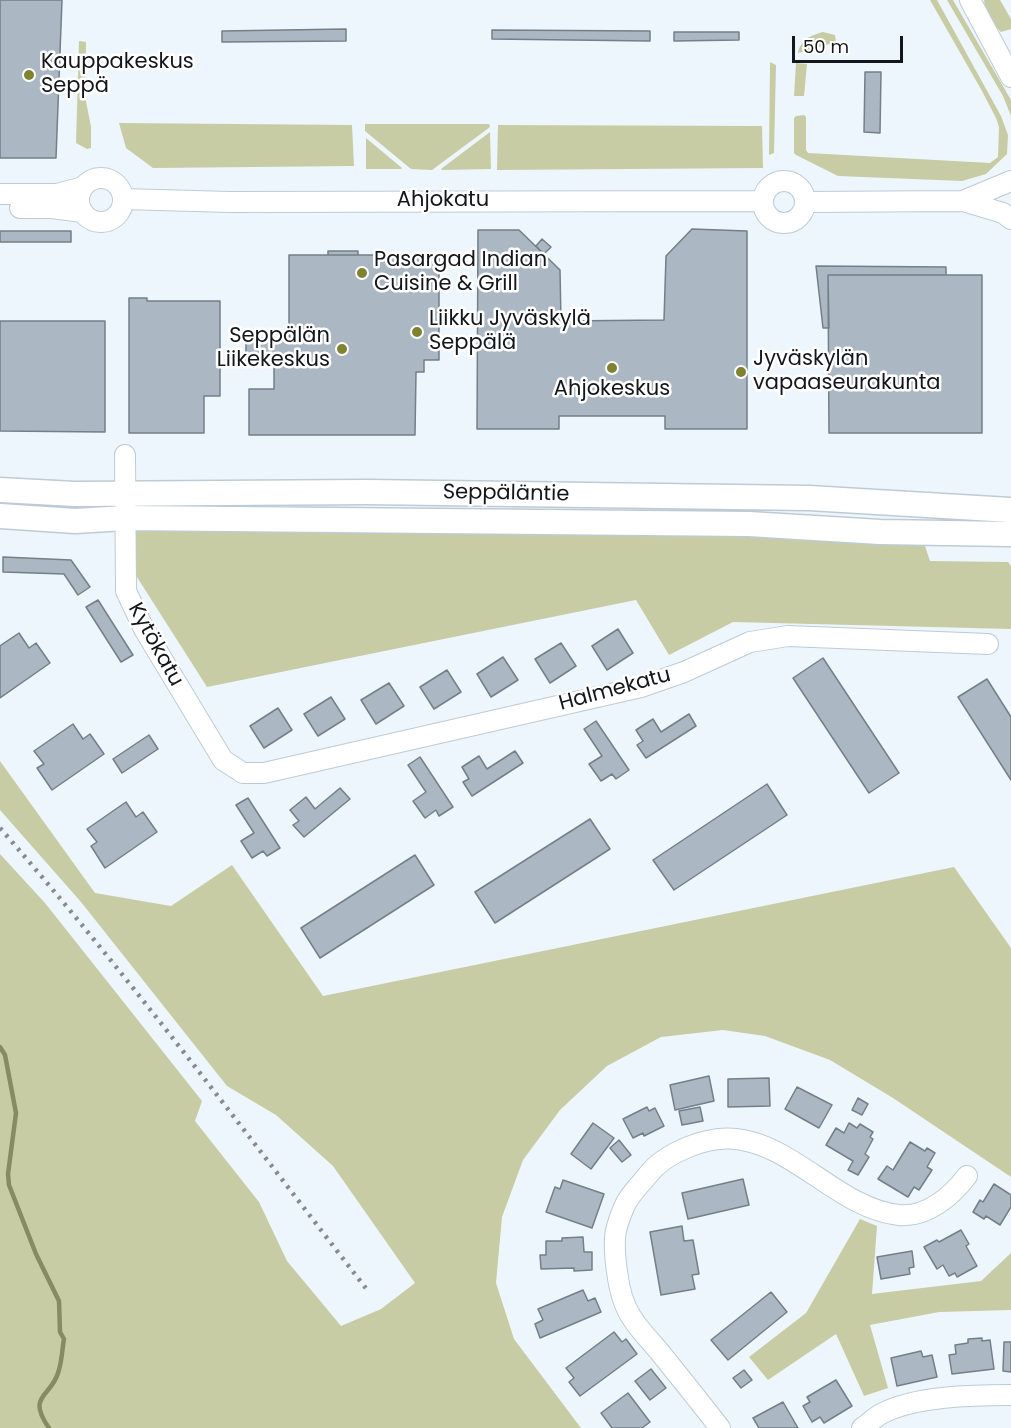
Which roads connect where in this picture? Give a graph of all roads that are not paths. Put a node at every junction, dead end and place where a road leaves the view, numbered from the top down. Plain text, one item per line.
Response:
1 (970, 0) edge
2 (1011, 77) edge
3 (1011, 181) edge
4 (83, 188) junction
5 (1011, 192) edge
6 (0, 194) edge
7 (123, 199) junction
8 (763, 201) junction
9 (963, 201) junction
10 (806, 202) junction
11 (0, 208) edge
12 (1011, 211) edge
13 (83, 212) junction
14 (1011, 219) edge
15 (125, 455) dead end
16 (0, 490) edge
17 (125, 494) junction
18 (1011, 510) edge
19 (0, 516) edge
20 (126, 519) junction
21 (1011, 534) edge
22 (988, 644) dead end
23 (243, 773) joint
24 (967, 1176) dead end
25 (1011, 1395) edge
26 (720, 1428) edge
27 (862, 1428) edge

1 - 2 street
3 - 9 street
4 - 6 street
4 - 7 street
4 - 13 street
5 - 12 street
7 - 8 street, Ahjokatu
7 - 13 street
8 - 10 street
8 - 10 street
9 - 10 street
9 - 14 street
11 - 13 street
15 - 17 street, Kytökatu
16 - 17 main road, Seppäläntie
17 - 18 main road, Seppäläntie
17 - 20 street, Kytökatu
19 - 20 main road, Seppäläntie
20 - 21 main road, Seppäläntie
20 - 23 street, Kytökatu
22 - 23 street, Halmekatu
24 - 26 street
25 - 27 street

